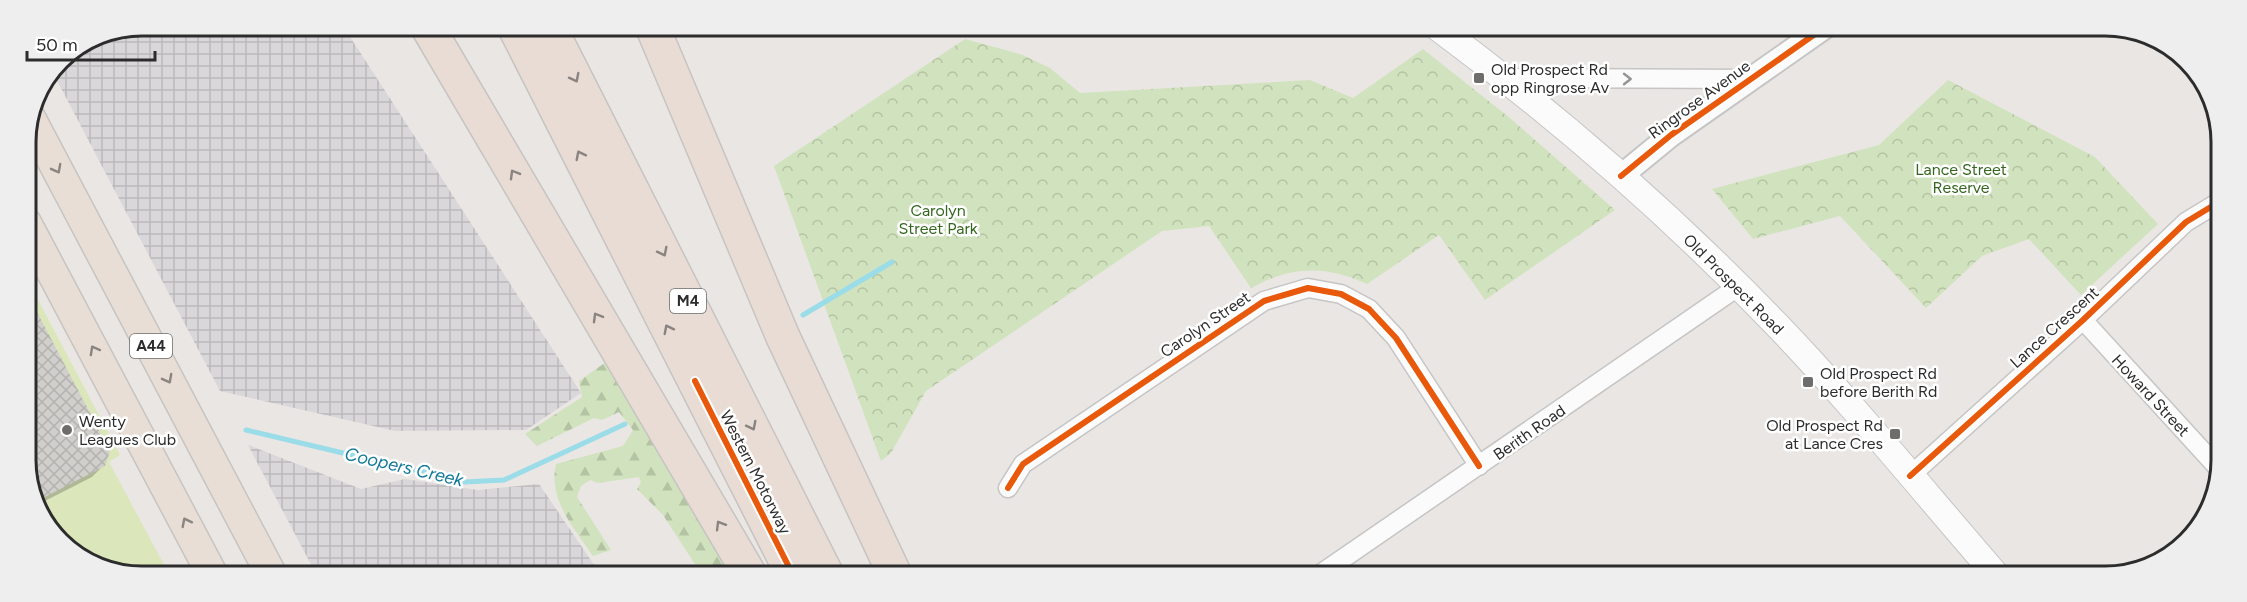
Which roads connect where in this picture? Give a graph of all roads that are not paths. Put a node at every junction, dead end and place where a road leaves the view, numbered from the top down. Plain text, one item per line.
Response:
1 (433, 36) edge
2 (519, 36) edge
3 (554, 36) edge
4 (639, 36) edge
5 (656, 36) edge
6 (1449, 36) edge
7 (1813, 36) edge
8 (1506, 78) junction
9 (1750, 79) junction
10 (37, 131) edge
11 (1621, 176) junction
12 (2211, 207) edge
13 (36, 241) edge
14 (1738, 286) junction
15 (2083, 320) junction
16 (2211, 460) edge
17 (1479, 466) junction
18 (1910, 476) junction
19 (1008, 488) dead end
20 (208, 566) edge
21 (267, 566) edge
22 (745, 566) edge
23 (788, 566) edge
24 (822, 566) edge
25 (873, 566) edge
26 (891, 566) edge
27 (1332, 566) edge
28 (1988, 566) edge

22 -> 1 highway
23 -> 2 highway, Western Motorway / M4
3 -> 24 highway, Western Motorway / M4
4 - 25 highway
5 - 26 highway
6 - 8 main road, Old Prospect Road
7 - 9 street, Ringrose Avenue
8 -> 9 street, Ringrose Avenue
8 - 11 main road, Old Prospect Road
9 - 11 street, Ringrose Avenue
10 -> 21 highway, A44
11 - 14 main road, Old Prospect Road
12 - 15 street, Lance Crescent
20 -> 13 highway
14 - 17 street, Berith Road
14 - 18 main road, Old Prospect Road
15 - 16 street, Howard Street
15 - 18 street, Lance Crescent
17 - 19 street, Carolyn Street
17 - 27 street, Berith Road
18 - 28 main road, Old Prospect Road

